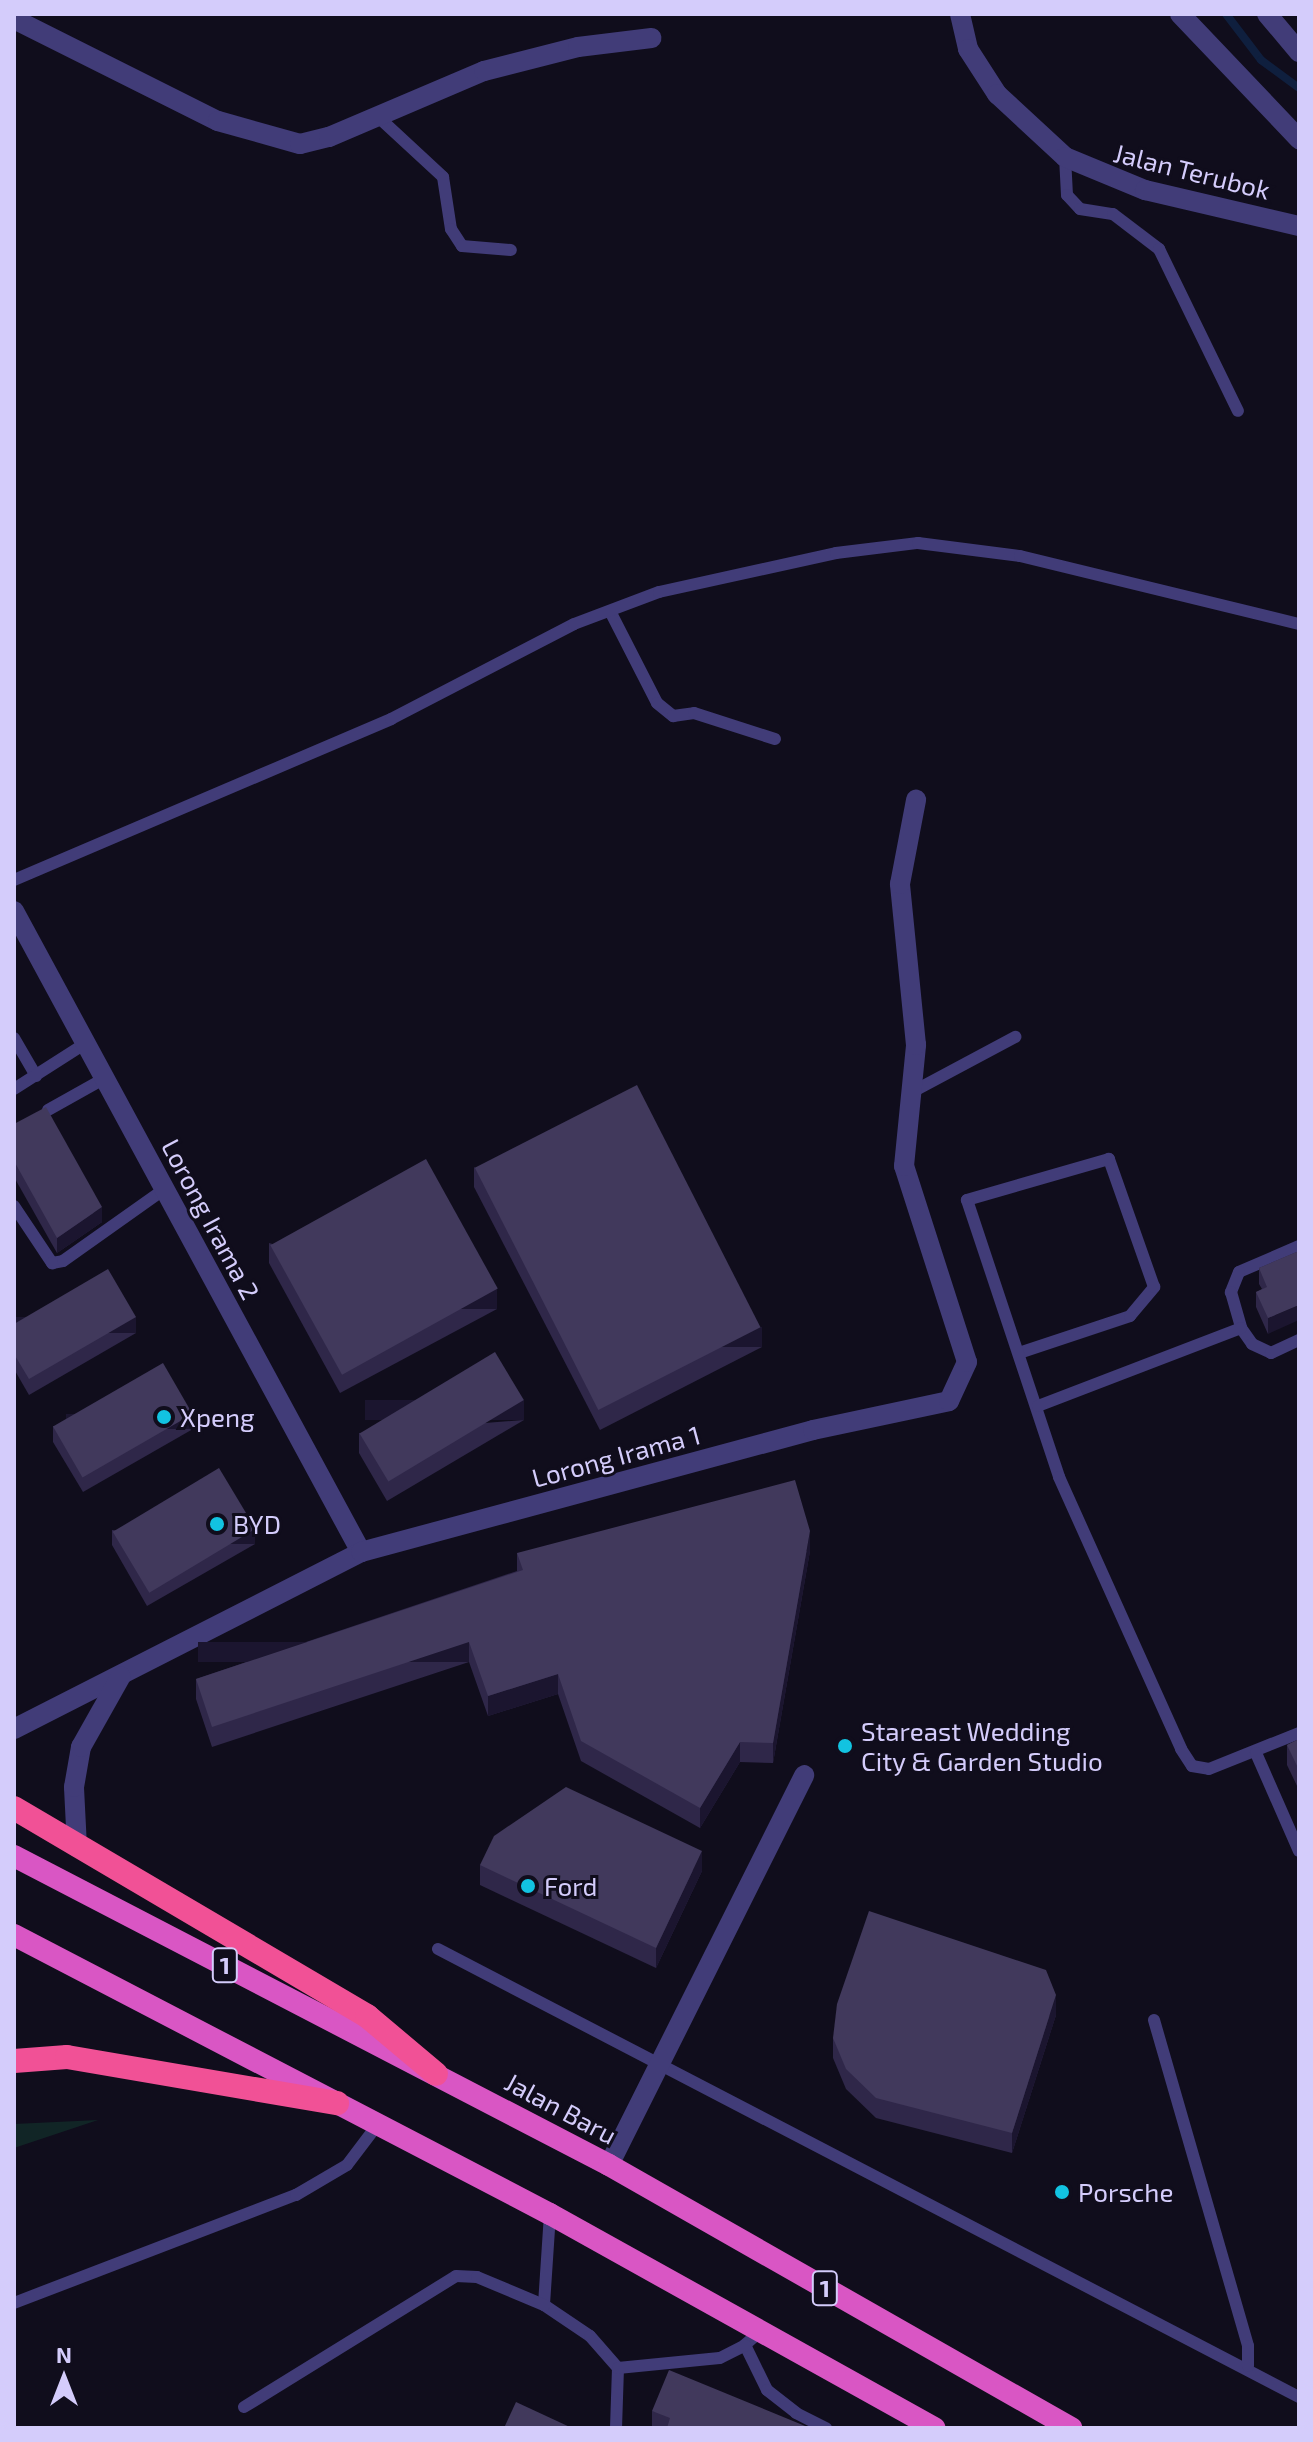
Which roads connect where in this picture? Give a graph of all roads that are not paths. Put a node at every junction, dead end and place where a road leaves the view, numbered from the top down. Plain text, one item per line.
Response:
1 (960, 14) edge
2 (1180, 14) edge
3 (14, 19) edge
4 (1271, 20) edge
5 (1299, 26) edge
6 (651, 38) dead end
7 (1299, 52) edge
8 (375, 114) junction
9 (1299, 139) edge
10 (1065, 157) junction
11 (1299, 226) edge
12 (511, 250) dead end
13 (1238, 411) dead end
14 (610, 611) junction
15 (1299, 624) edge
16 (775, 739) dead end
17 (916, 800) dead end
18 (14, 880) edge
19 (14, 911) edge
20 (1015, 1037) dead end
21 (14, 1038) edge
22 (86, 1043) junction
23 (36, 1076) junction
24 (105, 1078) junction
25 (14, 1089) edge
26 (914, 1091) junction
27 (48, 1110) edge
28 (166, 1188) junction
29 (14, 1206) edge
30 (1299, 1246) edge
31 (1241, 1328) junction
32 (1299, 1340) edge
33 (1019, 1353) junction
34 (1038, 1406) junction
35 (361, 1552) junction
36 (121, 1676) junction
37 (14, 1729) edge
38 (1299, 1733) edge
39 (1256, 1753) junction
40 (804, 1775) dead end
41 (14, 1808) edge
42 (77, 1847) junction
43 (1299, 1851) edge
44 (14, 1856) edge
45 (14, 1935) edge
46 (438, 1949) dead end
47 (1154, 2020) dead end
48 (14, 2061) edge
49 (658, 2063) junction
50 (436, 2074) junction
51 (337, 2103) junction
52 (378, 2124) junction
53 (609, 2165) junction
54 (550, 2214) junction
55 (14, 2303) edge
56 (544, 2305) junction
57 (762, 2330) junction
58 (745, 2345) junction
59 (1248, 2366) junction
60 (618, 2368) junction
61 (1299, 2397) edge
62 (244, 2407) dead end
63 (921, 2424) edge
64 (616, 2428) edge
65 (826, 2428) edge
66 (1071, 2428) edge

1 - 10 street, Jalan Terubok
2 - 9 street
3 - 8 street
4 - 5 street
4 - 7 street
6 - 8 street
8 - 12 lane
10 - 11 street, Jalan Terubok
10 - 13 lane
14 - 15 lane
14 - 16 lane
14 - 18 lane
17 - 26 street
19 - 22 street, Lorong Irama 2
20 - 26 lane
21 - 23 lane
22 - 23 lane
22 - 24 street, Lorong Irama 2
23 - 25 lane
24 - 27 lane
24 - 28 street, Lorong Irama 2
26 - 35 street, Lorong Irama 1
28 - 29 lane
28 - 35 street, Lorong Irama 2
30 - 31 lane
31 - 32 lane
31 - 34 lane
33 - 33 lane
33 - 34 lane
34 - 39 lane
35 - 36 street, Lorong Irama 1
36 - 37 street, Lorong Irama 1
36 - 42 street
38 - 39 lane
39 - 43 lane
40 - 49 street
41 - 42 highway
42 - 50 highway
44 - 50 highway, Jalan Baru / 1
45 - 51 highway
46 - 49 lane
47 - 59 lane
48 - 51 highway
49 - 53 street
49 - 59 lane
50 - 53 highway, Jalan Baru / 1
51 - 52 highway
52 - 54 highway
52 - 55 lane
53 - 66 highway, Jalan Baru / 1
54 - 56 lane
54 - 57 highway
56 - 60 lane
56 - 62 lane
57 - 58 lane
57 - 63 highway
58 - 60 lane
58 - 65 lane
59 - 61 lane
60 - 64 lane

